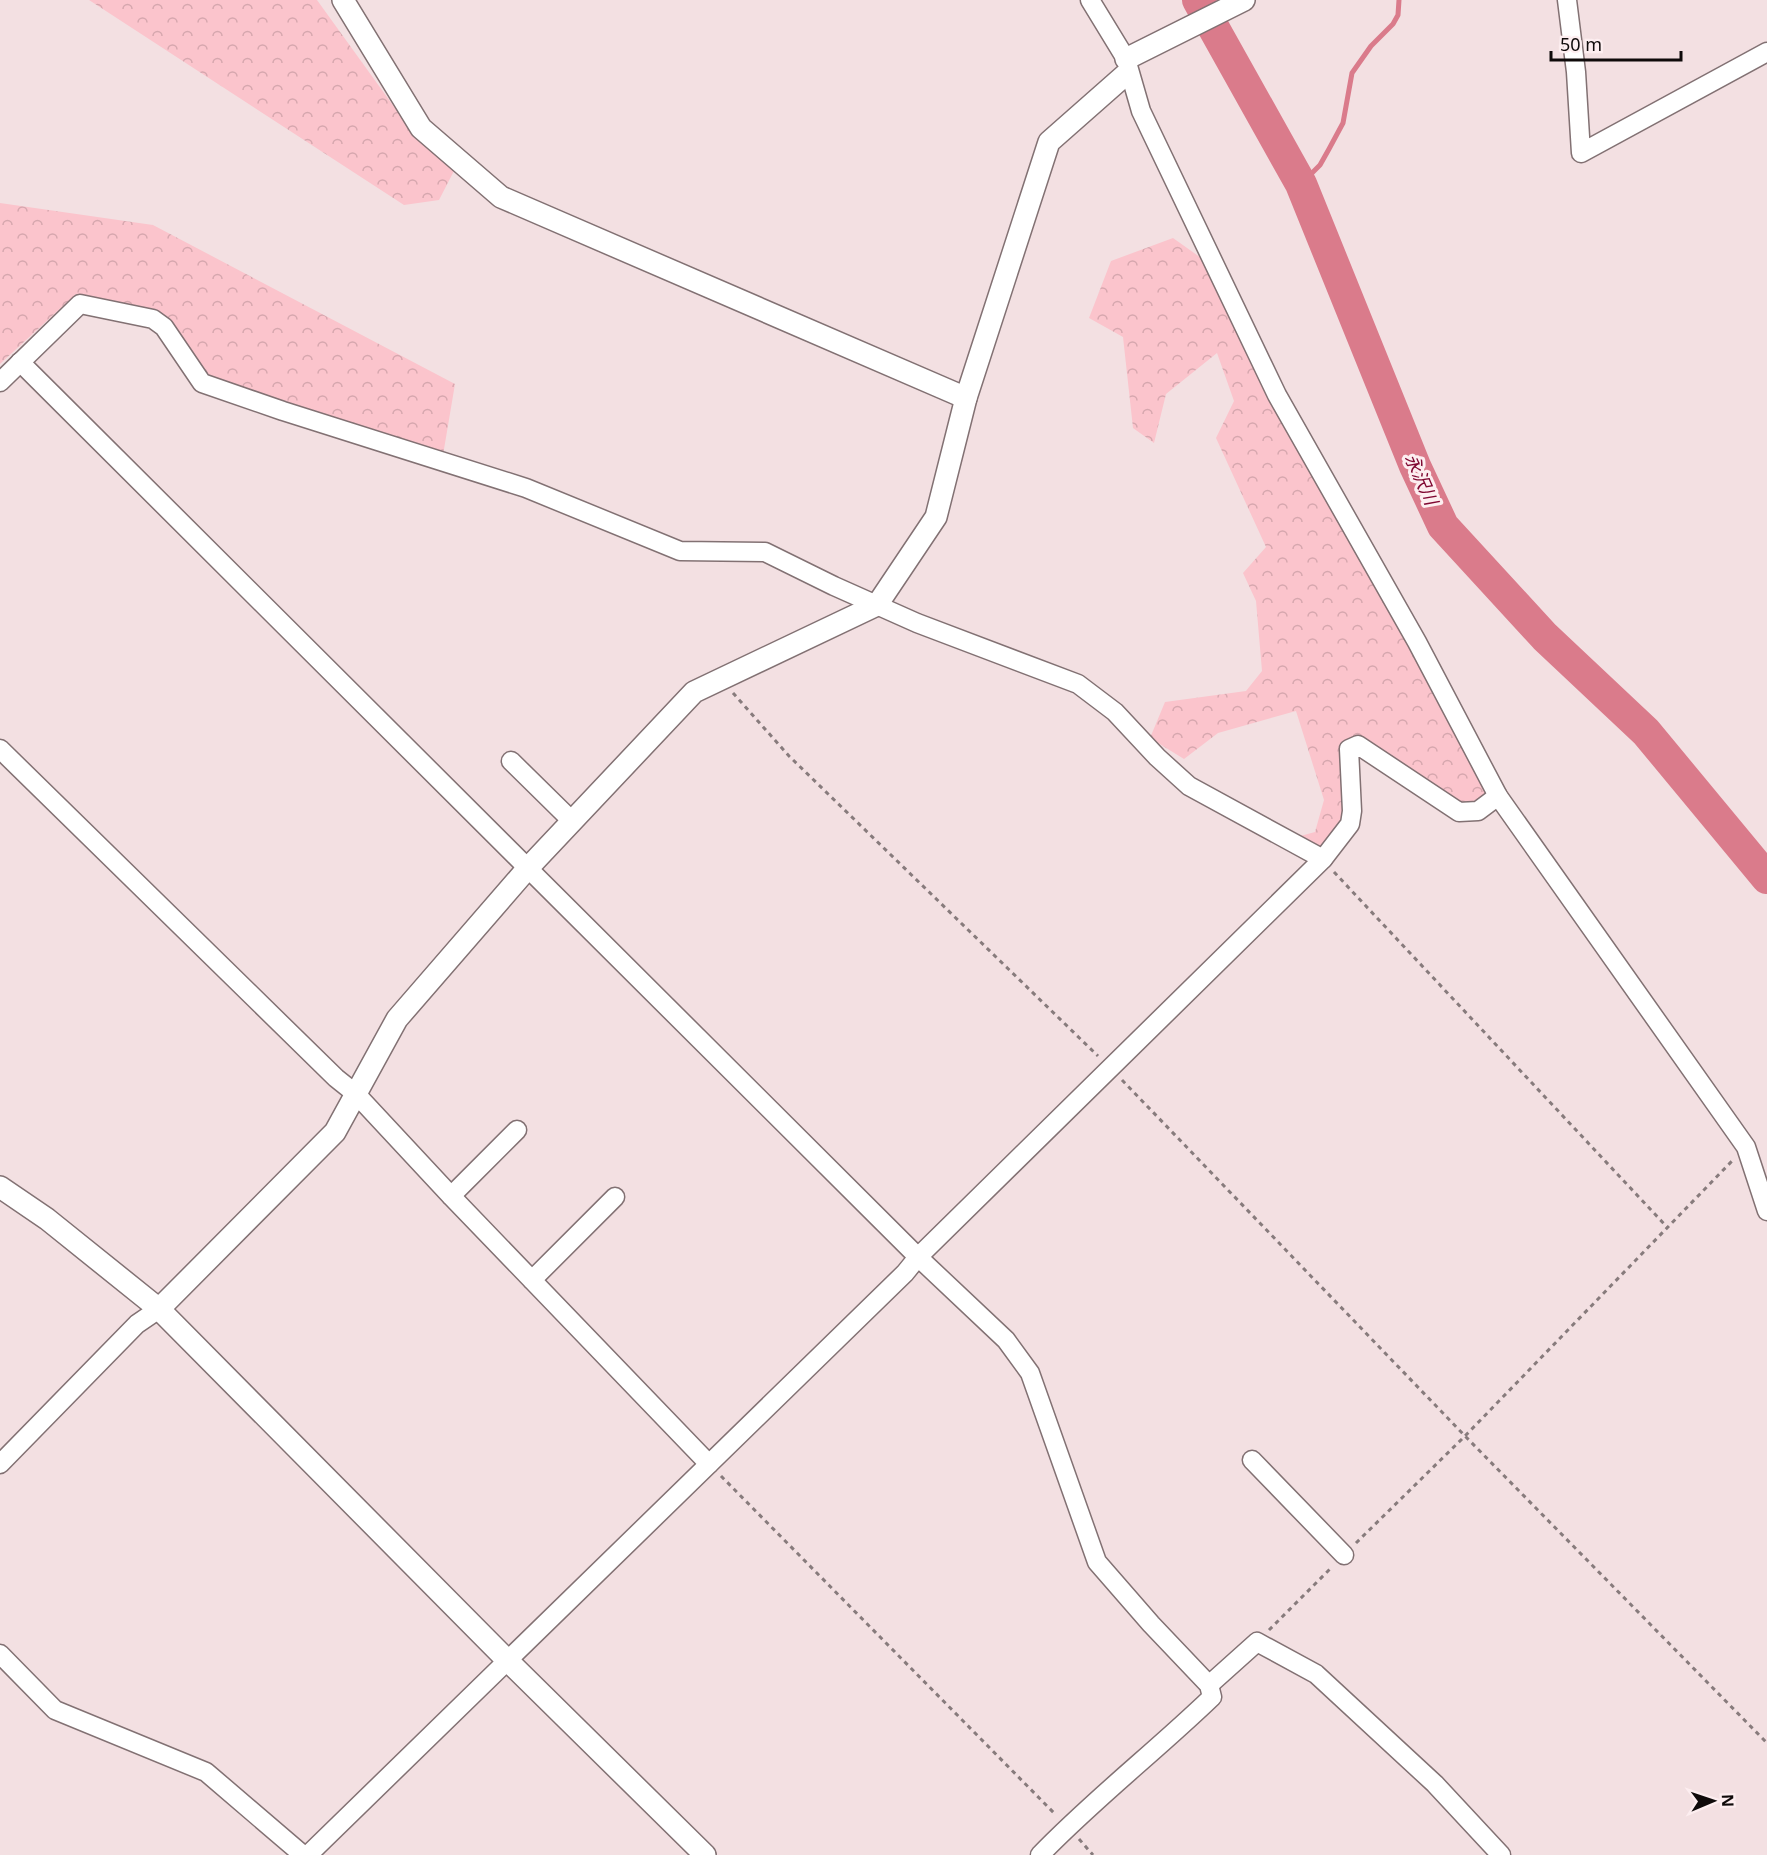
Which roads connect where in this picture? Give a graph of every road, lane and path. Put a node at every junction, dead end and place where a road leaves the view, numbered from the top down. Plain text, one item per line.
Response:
1 (343, 0) edge
2 (1090, 0) edge
3 (1244, 0) edge
4 (1567, 0) edge
5 (1767, 52) edge
6 (1125, 67) junction
7 (20, 362) junction
8 (0, 382) edge
9 (966, 398) junction
10 (877, 605) junction
11 (720, 679) junction
12 (0, 749) edge
13 (511, 761) dead end
14 (1498, 796) junction
15 (572, 821) junction
16 (1323, 859) junction
17 (527, 869) junction
18 (1110, 1068) junction
19 (356, 1094) junction
20 (517, 1130) dead end
21 (1746, 1147) junction
22 (0, 1186) edge
23 (451, 1196) junction
24 (615, 1197) dead end
25 (1767, 1211) edge
26 (1667, 1227) junction
27 (918, 1257) junction
28 (532, 1280) junction
29 (159, 1309) junction
30 (1465, 1436) junction
31 (1252, 1460) dead end
32 (0, 1464) edge
33 (709, 1464) junction
34 (1344, 1555) junction
35 (1257, 1642) junction
36 (0, 1654) edge
37 (507, 1660) junction
38 (1209, 1685) junction
39 (1767, 1743) edge
40 (1067, 1827) junction
41 (306, 1855) edge
42 (705, 1855) edge
43 (1040, 1855) edge
44 (1501, 1855) edge

1 - 9 street
2 - 6 street
3 - 6 street
4 - 5 street
6 - 9 street
6 - 14 street
7 - 8 street
7 - 10 street
7 - 17 street
9 - 10 street
10 - 11 street
10 - 16 street
11 - 15 street
11 - 18 path
12 - 19 street
13 - 15 street
14 - 16 street
14 - 21 street
15 - 17 street
16 - 18 street
16 - 26 path
17 - 19 street
17 - 27 street
18 - 27 street
18 - 30 path
19 - 23 street
19 - 29 street
20 - 23 street
21 - 25 street
21 - 26 path
22 - 29 street
23 - 28 street
24 - 28 street
26 - 30 path
27 - 33 street
27 - 38 street
28 - 33 street
29 - 32 street
29 - 37 street
30 - 34 path
30 - 39 path
31 - 34 street
33 - 37 street
33 - 40 path
34 - 35 path
35 - 38 street
35 - 44 street
36 - 41 street
37 - 41 street
37 - 42 street
38 - 40 street
40 - 43 street

